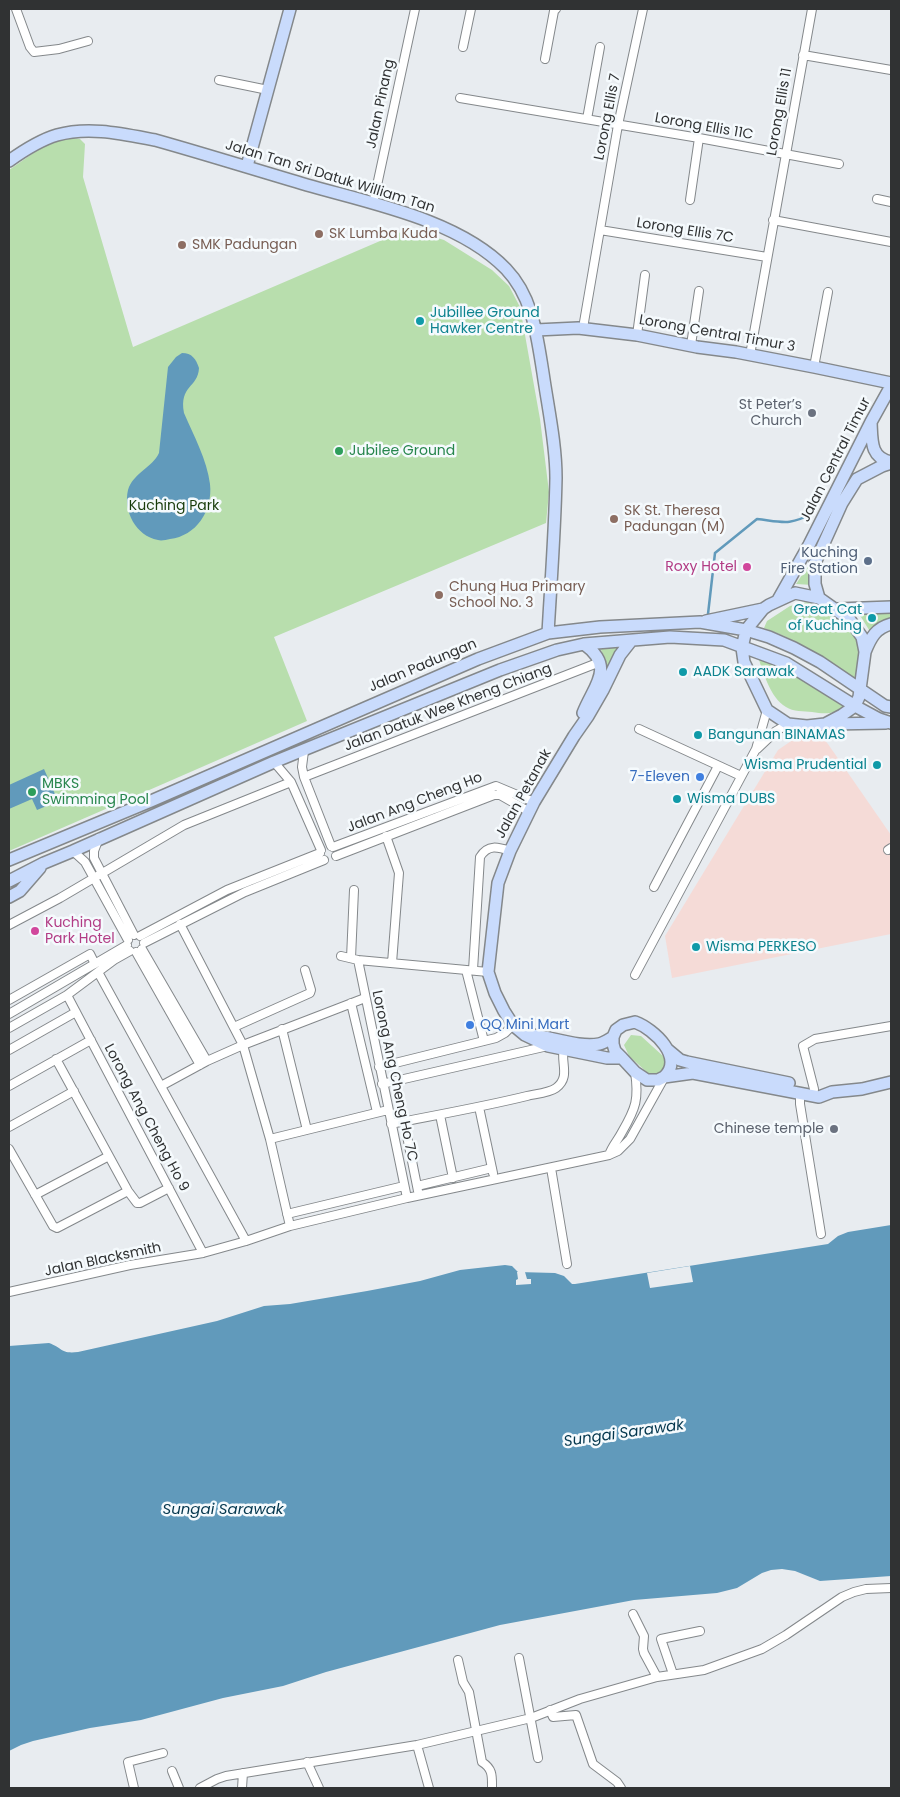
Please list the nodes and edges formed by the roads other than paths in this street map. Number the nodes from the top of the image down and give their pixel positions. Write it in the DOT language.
graph roads {
  1 [pos="16,9"];
  2 [pos="290,9"];
  3 [pos="415,9"];
  4 [pos="471,9"];
  5 [pos="556,9"];
  6 [pos="643,9"];
  7 [pos="812,9"];
  8 [pos="88,41"];
  9 [pos="463,47"];
  10 [pos="600,48"];
  11 [pos="803,55"];
  12 [pos="545,59"];
  13 [pos="891,70"];
  14 [pos="219,80"];
  15 [pos="268,90"];
  16 [pos="460,98"];
  17 [pos="587,119"];
  18 [pos="618,125"];
  19 [pos="700,138"];
  20 [pos="785,155"];
  21 [pos="9,161"];
  22 [pos="839,164"];
  23 [pos="246,166"];
  24 [pos="690,200"];
  25 [pos="877,200"];
  26 [pos="891,202"];
  27 [pos="373,204"];
  28 [pos="773,220"];
  29 [pos="600,230"];
  30 [pos="891,242"];
  31 [pos="766,257"];
  32 [pos="645,275"];
  33 [pos="699,291"];
  34 [pos="828,292"];
  35 [pos="583,328"];
  36 [pos="536,330"];
  37 [pos="637,335"];
  38 [pos="691,346"];
  39 [pos="750,355"];
  40 [pos="814,367"];
  41 [pos="891,384"];
  42 [pos="871,422"];
  43 [pos="891,463"];
  44 [pos="820,598"];
  45 [pos="778,600"];
  46 [pos="891,607"];
  47 [pos="762,609"];
  48 [pos="837,609"];
  49 [pos="700,622"];
  50 [pos="891,624"];
  51 [pos="746,630"];
  52 [pos="548,633"];
  53 [pos="631,641"];
  54 [pos="584,644"];
  55 [pos="742,648"];
  56 [pos="865,652"];
  57 [pos="600,662"];
  58 [pos="860,689"];
  59 [pos="855,706"];
  60 [pos="891,707"];
  61 [pos="767,710"];
  62 [pos="891,723"];
  63 [pos="788,724"];
  64 [pos="825,724"];
  65 [pos="639,729"];
  66 [pos="574,736"];
  67 [pos="756,749"];
  68 [pos="304,751"];
  69 [pos="274,762"];
  70 [pos="718,766"];
  71 [pos="741,776"];
  72 [pos="304,777"];
  73 [pos="291,782"];
  74 [pos="531,806"];
  75 [pos="386,836"];
  76 [pos="99,838"];
  77 [pos="332,846"];
  78 [pos="74,851"];
  79 [pos="320,851"];
  80 [pos="510,851"];
  81 [pos="336,856"];
  82 [pos="9,860"];
  83 [pos="324,860"];
  84 [pos="44,863"];
  85 [pos="101,872"];
  86 [pos="93,877"];
  87 [pos="9,881"];
  88 [pos="654,888"];
  89 [pos="354,890"];
  90 [pos="9,897"];
  91 [pos="180,924"];
  92 [pos="9,925"];
  93 [pos="135,944"];
  94 [pos="341,956"];
  95 [pos="354,959"];
  96 [pos="392,963"];
  97 [pos="97,968"];
  98 [pos="305,970"];
  99 [pos="470,970"];
  100 [pos="488,972"];
  101 [pos="635,975"];
  102 [pos="67,995"];
  103 [pos="365,998"];
  104 [pos="9,1000"];
  105 [pos="350,1003"];
  106 [pos="76,1012"];
  107 [pos="9,1014"];
  108 [pos="513,1025"];
  109 [pos="891,1026"];
  110 [pos="234,1027"];
  111 [pos="9,1028"];
  112 [pos="282,1029"];
  113 [pos="526,1035"];
  114 [pos="613,1037"];
  115 [pos="91,1040"];
  116 [pos="484,1041"];
  117 [pos="243,1045"];
  118 [pos="548,1046"];
  119 [pos="564,1049"];
  120 [pos="9,1050"];
  121 [pos="668,1050"];
  122 [pos="622,1058"];
  123 [pos="56,1060"];
  124 [pos="204,1063"];
  125 [pos="379,1067"];
  126 [pos="635,1072"];
  127 [pos="664,1077"];
  128 [pos="891,1082"];
  129 [pos="382,1084"];
  130 [pos="9,1086"];
  131 [pos="161,1086"];
  132 [pos="814,1089"];
  133 [pos="74,1091"];
  134 [pos="832,1092"];
  135 [pos="800,1093"];
  136 [pos="479,1107"];
  137 [pos="388,1110"];
  138 [pos="377,1112"];
  139 [pos="440,1115"];
  140 [pos="404,1121"];
  141 [pos="391,1124"];
  142 [pos="9,1127"];
  143 [pos="307,1130"];
  144 [pos="270,1139"];
  145 [pos="9,1149"];
  146 [pos="609,1155"];
  147 [pos="109,1156"];
  148 [pos="492,1168"];
  149 [pos="551,1168"];
  150 [pos="453,1178"];
  151 [pos="494,1180"];
  152 [pos="404,1186"];
  153 [pos="417,1186"];
  154 [pos="169,1188"];
  155 [pos="128,1191"];
  156 [pos="35,1195"];
  157 [pos="419,1195"];
  158 [pos="407,1198"];
  159 [pos="287,1214"];
  160 [pos="290,1226"];
  161 [pos="820,1234"];
  162 [pos="246,1241"];
  163 [pos="203,1253"];
  164 [pos="567,1264"];
  165 [pos="9,1292"];
  166 [pos="891,1588"];
  167 [pos="633,1614"];
  168 [pos="700,1631"];
  169 [pos="520,1658"];
  170 [pos="458,1660"];
  171 [pos="673,1674"];
  172 [pos="657,1677"];
  173 [pos="550,1710"];
  174 [pos="531,1718"];
  175 [pos="477,1731"];
  176 [pos="418,1745"];
  177 [pos="163,1753"];
  178 [pos="538,1758"];
  179 [pos="307,1762"];
  180 [pos="172,1771"];
  181 [pos="242,1774"];
  182 [pos="134,1788"];
  183 [pos="179,1788"];
  184 [pos="200,1788"];
  185 [pos="242,1788"];
  186 [pos="319,1788"];
  187 [pos="429,1788"];
  188 [pos="492,1788"];
  189 [pos="621,1788"];
  1 -- 8 [label="street"];
  2 -- 15 [label="main road"];
  3 -- 27 [label="street, Jalan Pinang"];
  4 -- 9 [label="street"];
  5 -- 12 [label="street"];
  6 -- 18 [label="street, Lorong Ellis 7"];
  7 -- 11 [label="street, Lorong Ellis 11"];
  10 -- 17 [label="street"];
  11 -- 13 [label="street"];
  11 -- 20 [label="street, Lorong Ellis 11"];
  14 -- 15 [label="street"];
  15 -- 23 [label="main road"];
  16 -- 17 [label="street, Lorong Ellis 11C"];
  17 -- 18 [label="street, Lorong Ellis 11C"];
  18 -- 19 [label="street, Lorong Ellis 11C"];
  18 -- 29 [label="street, Lorong Ellis 7"];
  19 -- 20 [label="street, Lorong Ellis 11C"];
  19 -- 24 [label="street"];
  20 -- 22 [label="street, Lorong Ellis 11C"];
  20 -- 28 [label="street, Lorong Ellis 11"];
  21 -- 23 [label="main road, Jalan Tan Sri Datuk William Tan"];
  23 -- 27 [label="main road, Jalan Tan Sri Datuk William Tan"];
  25 -- 26 [label="street"];
  27 -- 36 [label="main road, Jalan Tan Sri Datuk William Tan"];
  28 -- 30 [label="street"];
  28 -- 31 [label="street, Lorong Ellis 11"];
  29 -- 31 [label="street, Lorong Ellis 7C"];
  29 -- 35 [label="street, Lorong Ellis 7"];
  31 -- 39 [label="street, Lorong Ellis 11"];
  32 -- 37 [label="street"];
  33 -- 38 [label="street"];
  34 -- 40 [label="street"];
  35 -- 36 [label="main road, Lorong Central Timur 3"];
  35 -- 37 [label="main road, Lorong Central Timur 3"];
  36 -- 52 [label="main road, Jalan Tan Sri Datuk William Tan"];
  37 -- 38 [label="main road, Lorong Central Timur 3"];
  38 -- 39 [label="main road, Lorong Central Timur 3"];
  39 -- 40 [label="main road, Lorong Central Timur 3"];
  40 -- 41 [label="main road, Lorong Central Timur 3"];
  41 -- 42 [label="main road, Jalan Central Timur"];
  42 -- 43 [label="main road"];
  42 -- 45 [label="main road, Jalan Central Timur"];
  43 -- 44 [label="main road, Jalan Central Timur"];
  44 -- 45 [label="main road"];
  44 -- 48 [label="main road"];
  45 -- 47 [label="main road"];
  46 -- 48 [label="main road"];
  47 -- 49 [label="main road"];
  47 -- 51 [label="main road"];
  48 -- 56 [label="main road"];
  49 -- 51 [label="main road, Jalan Padungan"];
  49 -- 52 [label="main road, Jalan Padungan"];
  50 -- 56 [label="main road"];
  51 -- 55 [label="main road"];
  51 -- 58 [label="main road, Jalan Padungan"];
  52 -- 82 [label="main road, Jalan Padungan"];
  53 -- 54 [label="main road"];
  53 -- 55 [label="main road"];
  53 -- 66 [label="main road, Jalan Petanak"];
  54 -- 57 [label="main road"];
  54 -- 68 [label="main road"];
  55 -- 59 [label="main road"];
  55 -- 61 [label="main road"];
  56 -- 58 [label="main road"];
  57 -- 66 [label="main road, Jalan Petanak"];
  57 -- 72 [label="street, Jalan Datuk Wee Kheng Chiang"];
  58 -- 59 [label="main road"];
  58 -- 60 [label="main road, Jalan Padungan"];
  59 -- 62 [label="main road"];
  59 -- 64 [label="main road"];
  61 -- 63 [label="main road"];
  61 -- 67 [label="street"];
  62 -- 64 [label="main road"];
  63 -- 64 [label="main road"];
  63 -- 67 [label="street"];
  65 -- 70 [label="street"];
  66 -- 74 [label="main road, Jalan Petanak"];
  67 -- 71 [label="street"];
  68 -- 69 [label="main road"];
  68 -- 72 [label="street"];
  69 -- 73 [label="street"];
  69 -- 76 [label="main road"];
  70 -- 71 [label="street"];
  70 -- 88 [label="street"];
  71 -- 101 [label="street"];
  72 -- 77 [label="street"];
  73 -- 79 [label="street"];
  73 -- 85 [label="street"];
  74 -- 75 [label="street, Jalan Ang Cheng Ho"];
  74 -- 77 [label="street, Jalan Ang Cheng Ho"];
  74 -- 80 [label="main road, Jalan Petanak"];
  75 -- 81 [label="street, Jalan Ang Cheng Ho"];
  75 -- 96 [label="street"];
  76 -- 78 [label="main road"];
  76 -- 85 [label="street"];
  77 -- 79 [label="street"];
  77 -- 81 [label="street"];
  78 -- 84 [label="main road"];
  78 -- 86 [label="street"];
  79 -- 83 [label="street"];
  79 -- 93 [label="street"];
  80 -- 99 [label="street"];
  80 -- 100 [label="main road, Jalan Petanak"];
  81 -- 83 [label="street"];
  83 -- 91 [label="street"];
  84 -- 87 [label="main road"];
  84 -- 90 [label="main road"];
  85 -- 86 [label="street"];
  85 -- 93 [label="street"];
  86 -- 92 [label="street"];
  86 -- 93 [label="street"];
  89 -- 95 [label="street, Lorong Ang Cheng Ho 7C"];
  91 -- 93 [label="street"];
  91 -- 110 [label="street"];
  93 -- 97 [label="street"];
  93 -- 124 [label="street"];
  94 -- 95 [label="street"];
  95 -- 96 [label="street"];
  95 -- 103 [label="street, Lorong Ang Cheng Ho 7C"];
  96 -- 99 [label="street"];
  97 -- 102 [label="street"];
  97 -- 104 [label="street"];
  97 -- 107 [label="street"];
  97 -- 131 [label="street"];
  98 -- 110 [label="street"];
  99 -- 100 [label="street"];
  99 -- 116 [label="street"];
  100 -- 108 [label="main road, Jalan Petanak"];
  102 -- 106 [label="street, Lorong Ang Cheng Ho 9"];
  102 -- 111 [label="street"];
  103 -- 105 [label="street"];
  103 -- 125 [label="street, Lorong Ang Cheng Ho 7C"];
  105 -- 112 [label="street"];
  105 -- 138 [label="street"];
  106 -- 115 [label="street, Lorong Ang Cheng Ho 9"];
  106 -- 120 [label="street"];
  108 -- 113 [label="main road, Jalan Petanak"];
  108 -- 116 [label="street"];
  109 -- 132 [label="street"];
  110 -- 117 [label="street"];
  112 -- 117 [label="street"];
  112 -- 143 [label="street"];
  113 -- 114 [label="main road"];
  113 -- 118 [label="main road, Jalan Petanak"];
  114 -- 121 [label="main road"];
  114 -- 122 [label="main road"];
  115 -- 123 [label="street"];
  115 -- 154 [label="street, Lorong Ang Cheng Ho 9"];
  116 -- 125 [label="street"];
  117 -- 124 [label="street"];
  117 -- 144 [label="street"];
  118 -- 119 [label="main road, Jalan Petanak"];
  118 -- 129 [label="street"];
  119 -- 122 [label="main road, Jalan Petanak"];
  119 -- 136 [label="street"];
  121 -- 127 [label="main road"];
  121 -- 132 [label="main road"];
  122 -- 126 [label="main road"];
  123 -- 130 [label="street"];
  123 -- 133 [label="street"];
  124 -- 131 [label="street"];
  125 -- 129 [label="street, Lorong Ang Cheng Ho 7C"];
  126 -- 127 [label="main road"];
  126 -- 146 [label="street"];
  127 -- 135 [label="main road"];
  127 -- 146 [label="street"];
  128 -- 134 [label="main road"];
  129 -- 137 [label="street, Lorong Ang Cheng Ho 7C"];
  131 -- 162 [label="street"];
  132 -- 134 [label="main road"];
  133 -- 142 [label="street"];
  133 -- 147 [label="street"];
  134 -- 135 [label="main road"];
  135 -- 161 [label="street"];
  136 -- 139 [label="street"];
  136 -- 148 [label="street"];
  137 -- 138 [label="street"];
  137 -- 141 [label="street, Lorong Ang Cheng Ho 7C"];
  138 -- 143 [label="street"];
  139 -- 140 [label="street"];
  139 -- 150 [label="street"];
  140 -- 141 [label="street"];
  140 -- 153 [label="street"];
  141 -- 152 [label="street, Lorong Ang Cheng Ho 7C"];
  143 -- 144 [label="street"];
  144 -- 159 [label="street"];
  145 -- 156 [label="street"];
  146 -- 149 [label="street, Jalan Blacksmith"];
  147 -- 155 [label="street"];
  147 -- 156 [label="street"];
  148 -- 150 [label="street"];
  148 -- 151 [label="street"];
  149 -- 151 [label="street, Jalan Blacksmith"];
  149 -- 164 [label="street"];
  150 -- 153 [label="street"];
  151 -- 157 [label="street, Jalan Blacksmith"];
  152 -- 158 [label="street, Lorong Ang Cheng Ho 7C"];
  152 -- 159 [label="street"];
  153 -- 157 [label="street"];
  154 -- 155 [label="street"];
  154 -- 163 [label="street, Lorong Ang Cheng Ho 9"];
  155 -- 156 [label="street"];
  157 -- 158 [label="street, Jalan Blacksmith"];
  158 -- 160 [label="street, Jalan Blacksmith"];
  159 -- 160 [label="street"];
  160 -- 162 [label="street, Jalan Blacksmith"];
  162 -- 163 [label="street, Jalan Blacksmith"];
  163 -- 165 [label="street, Jalan Blacksmith"];
  166 -- 171 [label="street"];
  167 -- 172 [label="street"];
  168 -- 171 [label="street"];
  169 -- 174 [label="street"];
  170 -- 175 [label="street"];
  171 -- 172 [label="street"];
  172 -- 173 [label="street"];
  173 -- 174 [label="street"];
  173 -- 189 [label="street"];
  174 -- 175 [label="street"];
  174 -- 178 [label="street"];
  175 -- 176 [label="street"];
  175 -- 188 [label="street"];
  176 -- 179 [label="street"];
  176 -- 187 [label="street"];
  177 -- 182 [label="street"];
  179 -- 181 [label="street"];
  179 -- 186 [label="street"];
  180 -- 183 [label="street"];
  181 -- 184 [label="street"];
  181 -- 185 [label="street"];
}
